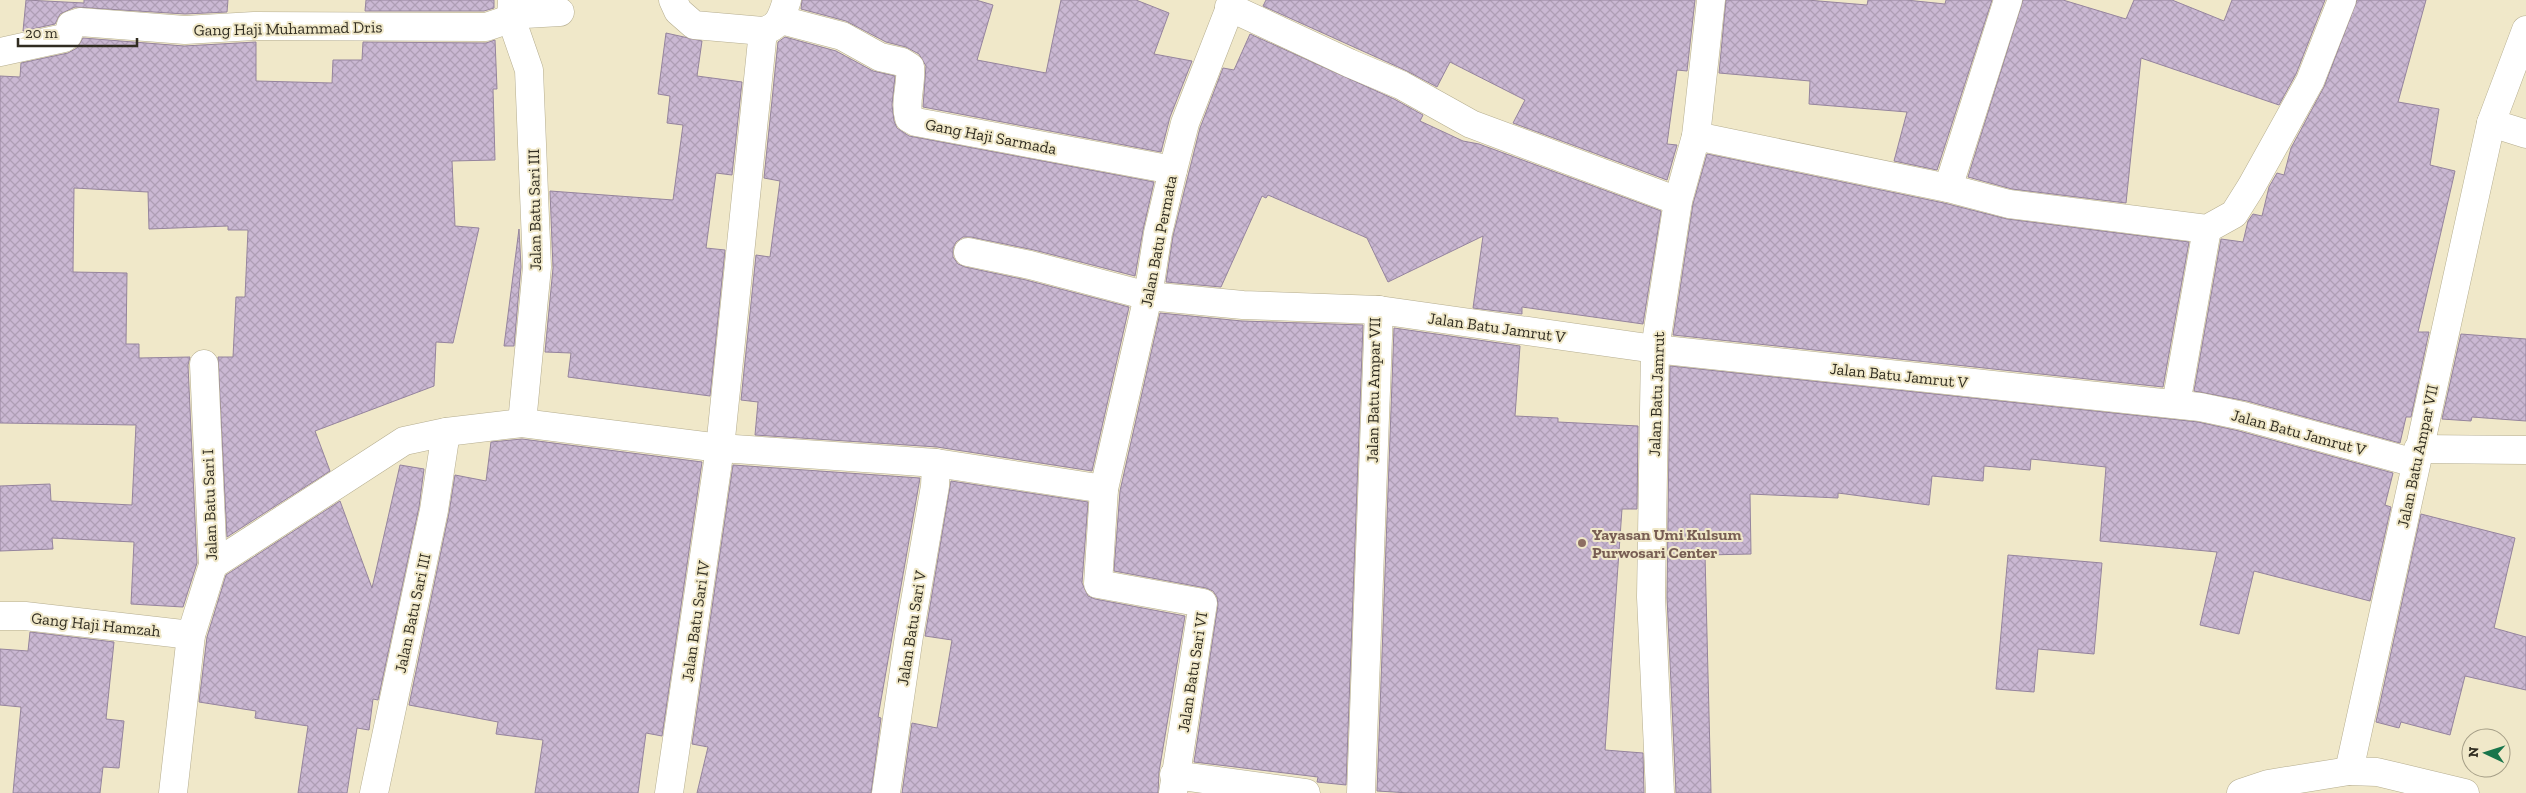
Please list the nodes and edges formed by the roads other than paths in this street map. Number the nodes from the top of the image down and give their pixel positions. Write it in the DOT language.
graph roads {
  1 [pos="672,0"];
  2 [pos="1711,0"];
  3 [pos="2008,0"];
  4 [pos="2342,0"];
  5 [pos="1231,4"];
  6 [pos="516,11"];
  7 [pos="560,12"];
  8 [pos="777,17"];
  9 [pos="2526,30"];
  10 [pos="0,52"];
  11 [pos="2491,123"];
  12 [pos="2526,134"];
  13 [pos="1696,136"];
  14 [pos="1173,170"];
  15 [pos="1948,188"];
  16 [pos="1678,201"];
  17 [pos="2207,230"];
  18 [pos="968,252"];
  19 [pos="1148,296"];
  20 [pos="1378,310"];
  21 [pos="1655,349"];
  22 [pos="204,364"];
  23 [pos="2176,404"];
  24 [pos="522,423"];
  25 [pos="446,432"];
  26 [pos="720,448"];
  27 [pos="2526,450"];
  28 [pos="2416,456"];
  29 [pos="936,463"];
  30 [pos="1104,489"];
  31 [pos="213,565"];
  32 [pos="0,616"];
  33 [pos="191,635"];
  34 [pos="2349,771"];
  35 [pos="2377,782"];
  36 [pos="1174,784"];
  37 [pos="173,793"];
  38 [pos="374,793"];
  39 [pos="669,793"];
  40 [pos="886,793"];
  41 [pos="1306,793"];
  42 [pos="1361,793"];
  43 [pos="1660,793"];
  44 [pos="2241,793"];
  45 [pos="2465,793"];
  1 -- 8 [label="street"];
  2 -- 13 [label="street, Jalan Batu Jamrut"];
  3 -- 15 [label="street"];
  4 -- 17 [label="street"];
  5 -- 14 [label="street, Jalan Batu Permata"];
  5 -- 16 [label="street"];
  6 -- 7 [label="street"];
  6 -- 10 [label="street, Gang Haji Muhammad Dris"];
  6 -- 24 [label="street, Jalan Batu Sari III"];
  8 -- 14 [label="street, Gang Haji Sarmada"];
  8 -- 26 [label="street, Jalan Batu Sari IV"];
  9 -- 11 [label="street, Jalan Batu Ampar VII"];
  11 -- 12 [label="street"];
  11 -- 28 [label="street, Jalan Batu Ampar VII"];
  13 -- 15 [label="street"];
  13 -- 16 [label="street, Jalan Batu Jamrut"];
  14 -- 19 [label="street, Jalan Batu Permata"];
  15 -- 17 [label="street"];
  16 -- 21 [label="street, Jalan Batu Jamrut"];
  17 -- 23 [label="street"];
  18 -- 19 [label="street, Jalan Batu Ampar VII"];
  19 -- 20 [label="street, Jalan Batu Ampar VII"];
  19 -- 30 [label="street, Jalan Batu Permata"];
  20 -- 21 [label="street, Jalan Batu Jamrut V"];
  20 -- 42 [label="street, Jalan Batu Ampar VII"];
  21 -- 23 [label="street, Jalan Batu Jamrut V"];
  21 -- 43 [label="street, Jalan Batu Jamrut"];
  22 -- 31 [label="street, Jalan Batu Sari I"];
  23 -- 28 [label="street, Jalan Batu Jamrut V"];
  24 -- 25 [label="street"];
  24 -- 26 [label="street"];
  25 -- 31 [label="street"];
  25 -- 38 [label="street, Jalan Batu Sari III"];
  26 -- 29 [label="street"];
  26 -- 39 [label="street, Jalan Batu Sari IV"];
  27 -- 28 [label="street, Jalan Batu Jamrut V"];
  28 -- 34 [label="street, Jalan Batu Ampar VII"];
  29 -- 30 [label="street"];
  29 -- 40 [label="street, Jalan Batu Sari V"];
  30 -- 36 [label="street, Jalan Batu Sari VI"];
  31 -- 33 [label="street, Jalan Batu Sari I"];
  32 -- 33 [label="street, Gang Haji Hamzah"];
  33 -- 37 [label="street, Jalan Batu Sari I"];
  34 -- 35 [label="street"];
  34 -- 44 [label="street"];
  35 -- 45 [label="street"];
  36 -- 41 [label="street"];
}
